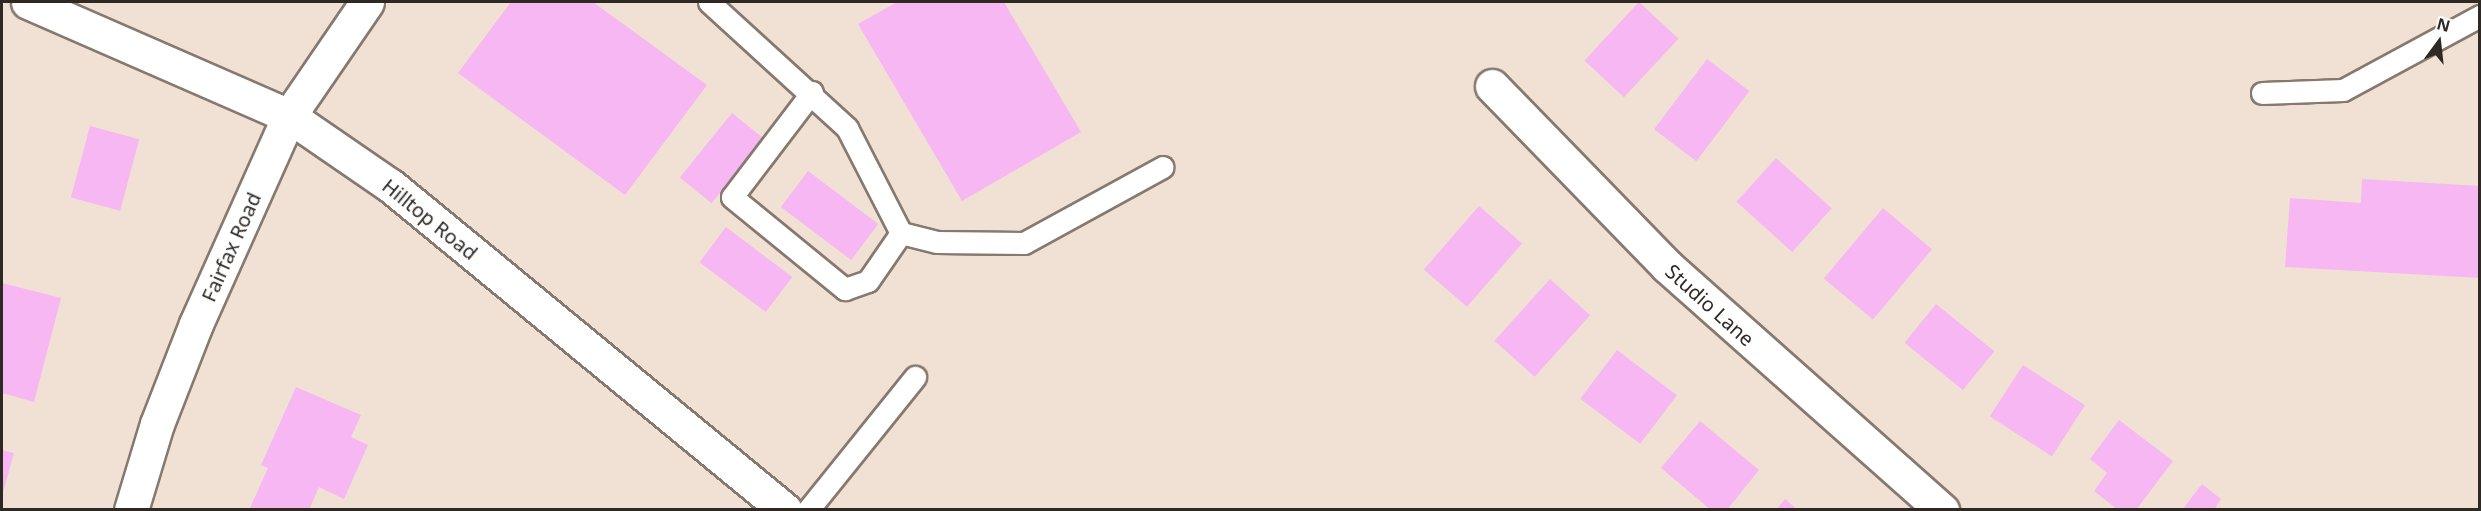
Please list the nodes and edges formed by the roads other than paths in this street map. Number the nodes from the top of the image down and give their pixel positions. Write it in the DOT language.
graph roads {
  1 [pos="28,2"];
  2 [pos="367,2"];
  3 [pos="709,2"];
  4 [pos="2480,16"];
  5 [pos="1492,86"];
  6 [pos="812,92"];
  7 [pos="2262,93"];
  8 [pos="289,116"];
  9 [pos="1163,167"];
  10 [pos="901,233"];
  11 [pos="915,376"];
  12 [pos="131,510"];
  13 [pos="785,510"];
  14 [pos="808,510"];
  15 [pos="1942,510"];
  1 -- 8 [label="street, Hilltop Road"];
  2 -- 8 [label="street, Fairfax Road"];
  3 -- 6 [label="lane"];
  4 -- 7 [label="lane"];
  5 -- 15 [label="street, Studio Lane"];
  6 -- 10 [label="lane"];
  6 -- 10 [label="lane"];
  8 -- 12 [label="street, Fairfax Road"];
  8 -- 13 [label="street, Hilltop Road"];
  9 -- 10 [label="lane"];
  11 -- 14 [label="lane"];
}
